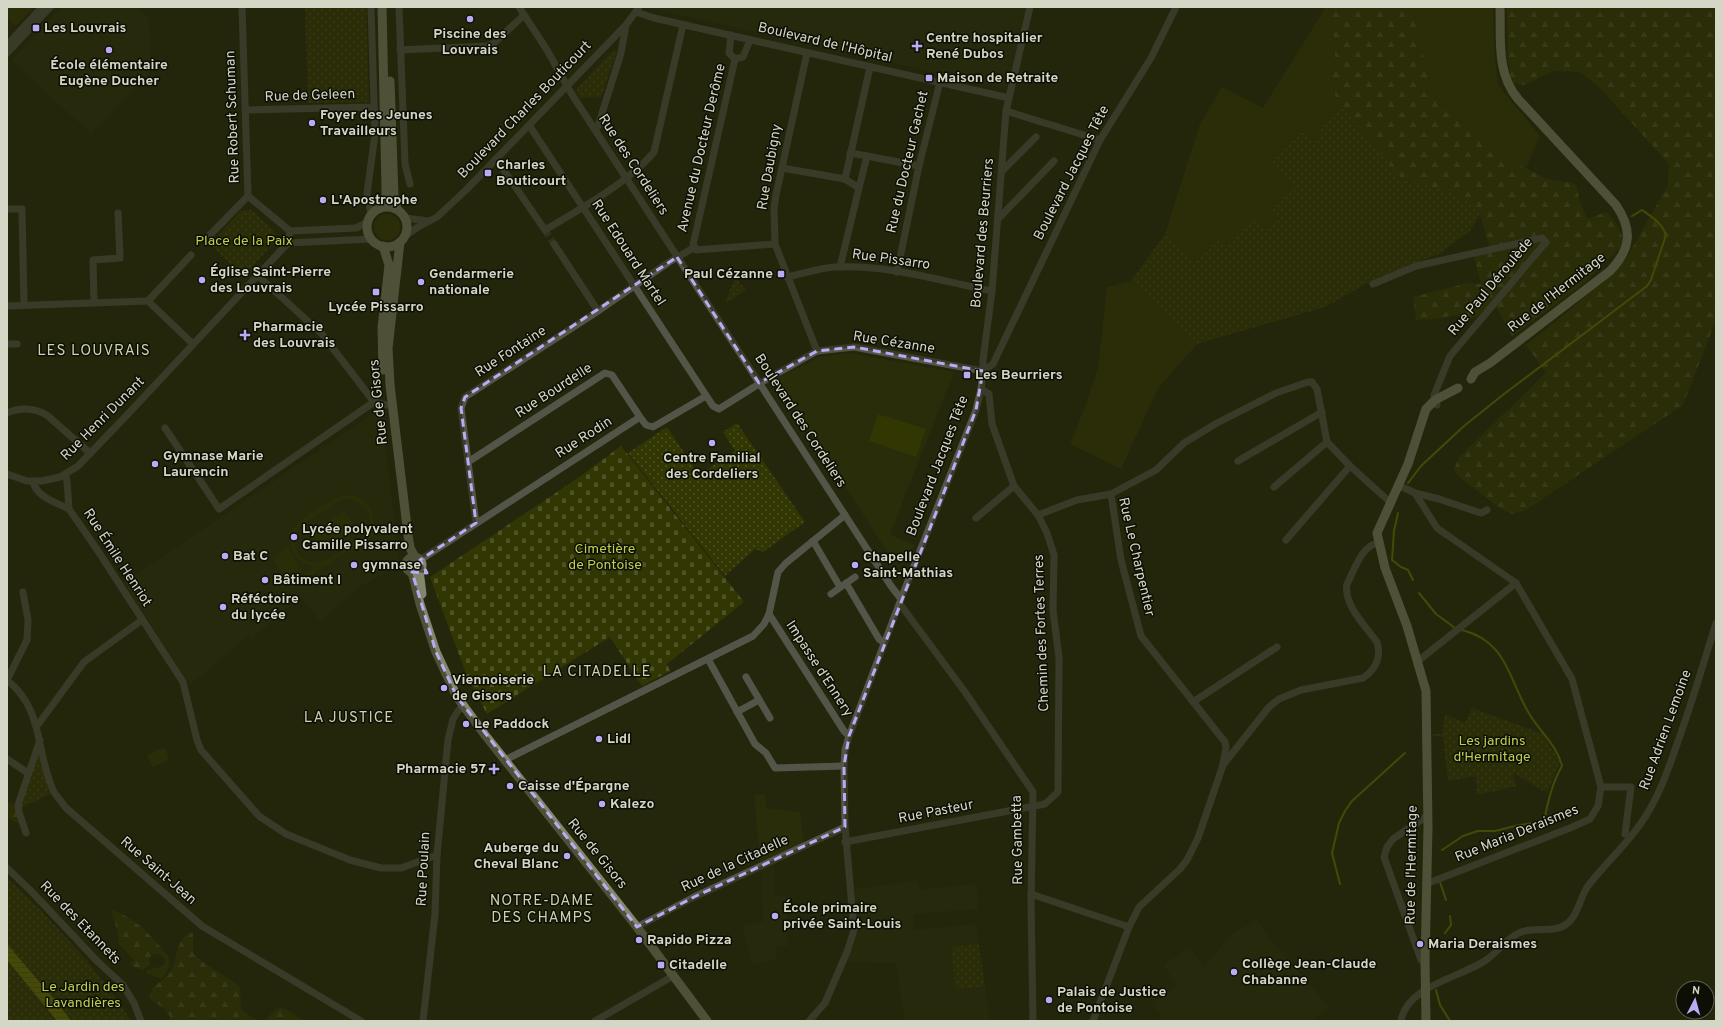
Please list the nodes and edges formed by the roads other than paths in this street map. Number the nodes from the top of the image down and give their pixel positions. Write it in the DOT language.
graph roads {
  1 [pos="42,7"];
  2 [pos="50,7"];
  3 [pos="242,7"];
  4 [pos="371,7"];
  5 [pos="382,7"];
  6 [pos="388,7"];
  7 [pos="399,7"];
  8 [pos="518,7"];
  9 [pos="1030,7"];
  10 [pos="1176,7"];
  11 [pos="1500,7"];
  12 [pos="637,9"];
  13 [pos="524,15"];
  14 [pos="626,25"];
  15 [pos="683,25"];
  16 [pos="731,35"];
  17 [pos="750,40"];
  18 [pos="7,45"];
  19 [pos="400,50"];
  20 [pos="7,53"];
  21 [pos="807,53"];
  22 [pos="735,59"];
  23 [pos="870,67"];
  24 [pos="940,82"];
  25 [pos="567,86"];
  26 [pos="1009,98"];
  27 [pos="374,107"];
  28 [pos="246,110"];
  29 [pos="1006,111"];
  30 [pos="529,125"];
  31 [pos="595,129"];
  32 [pos="1036,137"];
  33 [pos="1100,140"];
  34 [pos="850,153"];
  35 [pos="867,156"];
  36 [pos="496,159"];
  37 [pos="1054,161"];
  38 [pos="404,164"];
  39 [pos="919,166"];
  40 [pos="782,168"];
  41 [pos="393,169"];
  42 [pos="1002,171"];
  43 [pos="625,178"];
  44 [pos="845,179"];
  45 [pos="410,184"];
  46 [pos="859,188"];
  47 [pos="248,196"];
  48 [pos="583,207"];
  49 [pos="380,208"];
  50 [pos="7,209"];
  51 [pos="397,209"];
  52 [pos="118,212"];
  53 [pos="370,218"];
  54 [pos="405,218"];
  55 [pos="998,219"];
  56 [pos="428,221"];
  57 [pos="290,231"];
  58 [pos="208,237"];
  59 [pos="371,239"];
  60 [pos="402,239"];
  61 [pos="288,243"];
  62 [pos="554,244"];
  63 [pos="775,244"];
  64 [pos="383,246"];
  65 [pos="694,247"];
  66 [pos="191,254"];
  67 [pos="678,257"];
  68 [pos="840,267"];
  69 [pos="897,272"];
  70 [pos="257,275"];
  71 [pos="787,277"];
  72 [pos="1373,284"];
  73 [pos="634,285"];
  74 [pos="992,291"];
  75 [pos="148,301"];
  76 [pos="94,303"];
  77 [pos="24,305"];
  78 [pos="7,306"];
  79 [pos="598,311"];
  80 [pos="7,344"];
  81 [pos="17,344"];
  82 [pos="193,344"];
  83 [pos="817,351"];
  84 [pos="983,371"];
  85 [pos="760,383"];
  86 [pos="981,389"];
  87 [pos="706,396"];
  88 [pos="374,402"];
  89 [pos="1436,403"];
  90 [pos="387,405"];
  91 [pos="1322,412"];
  92 [pos="7,413"];
  93 [pos="640,417"];
  94 [pos="165,428"];
  95 [pos="1327,442"];
  96 [pos="90,453"];
  97 [pos="1238,461"];
  98 [pos="468,462"];
  99 [pos="1350,466"];
  100 [pos="7,474"];
  101 [pos="65,474"];
  102 [pos="33,481"];
  103 [pos="1400,481"];
  104 [pos="1014,486"];
  105 [pos="1274,487"];
  106 [pos="1415,493"];
  107 [pos="1111,494"];
  108 [pos="1391,503"];
  109 [pos="69,509"];
  110 [pos="1486,510"];
  111 [pos="845,515"];
  112 [pos="1038,515"];
  113 [pos="976,518"];
  114 [pos="476,523"];
  115 [pos="1286,540"];
  116 [pos="813,541"];
  117 [pos="1379,543"];
  118 [pos="412,558"];
  119 [pos="415,571"];
  120 [pos="855,577"];
  121 [pos="1516,583"];
  122 [pos="843,585"];
  123 [pos="23,592"];
  124 [pos="830,594"];
  125 [pos="900,602"];
  126 [pos="769,614"];
  127 [pos="142,620"];
  128 [pos="1716,623"];
  129 [pos="884,643"];
  130 [pos="1277,647"];
  131 [pos="708,659"];
  132 [pos="1419,664"];
  133 [pos="746,677"];
  134 [pos="7,680"];
  135 [pos="759,700"];
  136 [pos="1193,702"];
  137 [pos="464,705"];
  138 [pos="738,712"];
  139 [pos="770,718"];
  140 [pos="37,726"];
  141 [pos="849,736"];
  142 [pos="40,740"];
  143 [pos="7,759"];
  144 [pos="505,760"];
  145 [pos="1223,764"];
  146 [pos="844,766"];
  147 [pos="28,773"];
  148 [pos="1601,786"];
  149 [pos="1032,807"];
  150 [pos="1427,816"];
  151 [pos="845,827"];
  152 [pos="26,834"];
  153 [pos="1625,834"];
  154 [pos="845,842"];
  155 [pos="437,855"];
  156 [pos="7,868"];
  157 [pos="1426,884"];
  158 [pos="1031,894"];
  159 [pos="637,927"];
  160 [pos="1129,927"];
  161 [pos="1425,961"];
  162 [pos="673,976"];
  163 [pos="1426,990"];
  164 [pos="141,1021"];
  165 [pos="361,1021"];
  166 [pos="423,1021"];
  167 [pos="595,1021"];
  168 [pos="707,1021"];
  169 [pos="809,1021"];
  170 [pos="1033,1021"];
  171 [pos="1093,1021"];
  172 [pos="1401,1021"];
  173 [pos="1426,1021"];
  1 -- 18 [label="street"];
  2 -- 20 [label="street"];
  3 -- 28 [label="street, Rue Robert Schuman"];
  4 -- 27 [label="street"];
  5 -- 49 [label="main road"];
  6 -- 41 [label="main road"];
  7 -- 19 [label="street"];
  8 -- 13 [label="street, Rue des Cordeliers"];
  9 -- 26 [label="street, Boulevard des Beurriers"];
  10 -- 33 [label="street, Boulevard Jacques Tête"];
  11 -- 89 [label="main road, Rue de l'Hermitage"];
  12 -- 14 [label="street, Boulevard Charles Bouticourt"];
  12 -- 15 [label="street, Boulevard de l'Hôpital"];
  13 -- 19 [label="street"];
  13 -- 25 [label="street, Rue des Cordeliers"];
  14 -- 25 [label="street, Boulevard Charles Bouticourt"];
  14 -- 31 [label="street"];
  15 -- 16 [label="street, Boulevard de l'Hôpital"];
  15 -- 43 [label="street"];
  16 -- 17 [label="street, Boulevard de l'Hôpital"];
  16 -- 22 [label="street, Avenue du Docteur Derôme"];
  17 -- 21 [label="street, Boulevard de l'Hôpital"];
  17 -- 22 [label="street, Avenue du Docteur Derôme"];
  19 -- 38 [label="street"];
  21 -- 23 [label="street, Boulevard de l'Hôpital"];
  21 -- 40 [label="street, Rue Daubigny"];
  22 -- 65 [label="street, Avenue du Docteur Derôme"];
  23 -- 24 [label="street, Boulevard de l'Hôpital"];
  23 -- 34 [label="street"];
  24 -- 26 [label="street, Boulevard de l'Hôpital"];
  24 -- 39 [label="street, Rue du Docteur Gachet"];
  25 -- 30 [label="street, Boulevard Charles Bouticourt"];
  25 -- 31 [label="street, Rue des Cordeliers"];
  26 -- 29 [label="street, Boulevard des Beurriers"];
  27 -- 28 [label="street, Rue de Geleen"];
  27 -- 53 [label="street"];
  28 -- 47 [label="street, Rue Robert Schuman"];
  29 -- 33 [label="street"];
  29 -- 42 [label="street, Boulevard des Beurriers"];
  30 -- 36 [label="street, Boulevard Charles Bouticourt"];
  30 -- 48 [label="street, Rue Edouard Martel"];
  31 -- 43 [label="street, Rue des Cordeliers"];
  32 -- 42 [label="street"];
  33 -- 84 [label="street, Boulevard Jacques Tête"];
  34 -- 35 [label="street"];
  34 -- 44 [label="street"];
  35 -- 39 [label="street"];
  35 -- 46 [label="street"];
  36 -- 48 [label="street"];
  36 -- 56 [label="street, Boulevard Charles Bouticourt"];
  37 -- 55 [label="street"];
  38 -- 41 [label="street"];
  38 -- 45 [label="street"];
  39 -- 69 [label="street, Rue du Docteur Gachet"];
  40 -- 44 [label="street"];
  40 -- 63 [label="street, Rue Daubigny"];
  41 -- 51 [label="main road"];
  42 -- 55 [label="street, Boulevard des Beurriers"];
  43 -- 48 [label="street"];
  43 -- 67 [label="street, Rue des Cordeliers"];
  44 -- 46 [label="street"];
  46 -- 68 [label="street"];
  47 -- 57 [label="street, Rue Robert Schuman"];
  47 -- 58 [label="street"];
  48 -- 73 [label="street, Rue Edouard Martel"];
  49 -- 51 [label="main road"];
  49 -- 53 [label="main road"];
  50 -- 77 [label="street"];
  51 -- 54 [label="main road"];
  52 -- 76 [label="street"];
  53 -- 57 [label="street"];
  53 -- 59 [label="main road"];
  54 -- 56 [label="street"];
  54 -- 60 [label="main road"];
  55 -- 74 [label="street, Boulevard des Beurriers"];
  56 -- 60 [label="street, Boulevard Charles Bouticourt"];
  57 -- 61 [label="street"];
  59 -- 61 [label="street"];
  59 -- 64 [label="main road"];
  60 -- 64 [label="main road"];
  60 -- 118 [label="main road, Rue de Gisors"];
  61 -- 70 [label="street, Rue Henri Dunant"];
  62 -- 79 [label="street"];
  63 -- 65 [label="street"];
  63 -- 71 [label="street, Rue Daubigny"];
  64 -- 90 [label="main road, Rue de Gisors"];
  65 -- 67 [label="street, Avenue du Docteur Derôme"];
  66 -- 75 [label="street"];
  67 -- 73 [label="street, Rue Fontaine"];
  67 -- 85 [label="street, Boulevard des Cordeliers"];
  68 -- 69 [label="street, Rue Pissarro"];
  68 -- 71 [label="street, Rue Pissarro"];
  69 -- 74 [label="street, Rue Pissarro"];
  70 -- 82 [label="street, Rue Henri Dunant"];
  70 -- 88 [label="street"];
  71 -- 83 [label="street, Rue Daubigny"];
  72 -- 89 [label="street, Rue Paul Déroulède"];
  73 -- 79 [label="street, Rue Fontaine"];
  73 -- 87 [label="street, Rue Edouard Martel"];
  74 -- 84 [label="street, Boulevard des Beurriers"];
  75 -- 76 [label="street"];
  75 -- 82 [label="street"];
  76 -- 77 [label="street"];
  77 -- 78 [label="street"];
  79 -- 98 [label="street, Rue Fontaine"];
  80 -- 81 [label="street"];
  82 -- 96 [label="street, Rue Henri Dunant"];
  83 -- 84 [label="street, Rue Cézanne"];
  83 -- 85 [label="street, Rue Cézanne"];
  84 -- 86 [label="street, Boulevard Jacques Tête"];
  85 -- 87 [label="street"];
  85 -- 111 [label="street, Boulevard des Cordeliers"];
  86 -- 104 [label="street, Chemin des Fortes Terres"];
  86 -- 125 [label="street, Boulevard Jacques Tête"];
  87 -- 93 [label="street"];
  88 -- 90 [label="street"];
  88 -- 94 [label="street"];
  89 -- 103 [label="main road, Rue de l'Hermitage"];
  90 -- 118 [label="main road, Rue de Gisors"];
  91 -- 95 [label="street"];
  91 -- 97 [label="street"];
  91 -- 107 [label="street"];
  92 -- 96 [label="street"];
  93 -- 98 [label="street, Rue Bourdelle"];
  93 -- 114 [label="street, Rue Rodin"];
  95 -- 99 [label="street"];
  95 -- 105 [label="street"];
  96 -- 101 [label="street, Rue Henri Dunant"];
  98 -- 114 [label="street, Rue Fontaine"];
  99 -- 108 [label="street"];
  99 -- 115 [label="street"];
  100 -- 102 [label="street"];
  101 -- 102 [label="street, Rue Henri Dunant"];
  101 -- 109 [label="street, Rue Émile Henriot"];
  102 -- 109 [label="street, Rue Émile Henriot"];
  103 -- 106 [label="street"];
  103 -- 108 [label="main road, Rue de l'Hermitage"];
  104 -- 112 [label="street, Chemin des Fortes Terres"];
  104 -- 113 [label="street"];
  106 -- 110 [label="street"];
  106 -- 121 [label="street, Rue Maria Deraismes"];
  107 -- 112 [label="street, Rue Le Charpentier"];
  107 -- 136 [label="street, Rue Le Charpentier"];
  108 -- 117 [label="main road, Rue de l'Hermitage"];
  109 -- 127 [label="street, Rue Émile Henriot"];
  111 -- 116 [label="street"];
  111 -- 125 [label="street, Boulevard des Cordeliers"];
  112 -- 149 [label="street, Chemin des Fortes Terres"];
  114 -- 118 [label="street, Rue Rodin"];
  116 -- 122 [label="street"];
  116 -- 126 [label="street"];
  117 -- 132 [label="main road, Rue de l'Hermitage"];
  117 -- 145 [label="street"];
  118 -- 119 [label="main road"];
  118 -- 119 [label="main road"];
  119 -- 137 [label="main road, Rue de Gisors"];
  120 -- 122 [label="street"];
  121 -- 132 [label="street"];
  121 -- 148 [label="street, Rue Maria Deraismes"];
  122 -- 124 [label="street"];
  122 -- 129 [label="street"];
  123 -- 134 [label="street"];
  125 -- 129 [label="street, Boulevard Jacques Tête"];
  125 -- 149 [label="street, Rue Gambetta"];
  126 -- 131 [label="street"];
  126 -- 141 [label="street, Impasse d'Ennery"];
  127 -- 140 [label="street"];
  127 -- 155 [label="street, Rue Émile Henriot"];
  128 -- 163 [label="street, Rue Adrien Lemoine"];
  129 -- 141 [label="street, Boulevard Jacques Tête"];
  130 -- 136 [label="street"];
  131 -- 138 [label="street"];
  131 -- 144 [label="street"];
  132 -- 150 [label="main road, Rue de l'Hermitage"];
  133 -- 135 [label="street"];
  134 -- 140 [label="street, Rue Saint-Jean"];
  135 -- 138 [label="street"];
  135 -- 139 [label="street"];
  136 -- 145 [label="street, Rue Le Charpentier"];
  137 -- 144 [label="main road, Rue de Gisors"];
  137 -- 155 [label="street, Rue Poulain"];
  138 -- 146 [label="street"];
  140 -- 142 [label="street, Rue Saint-Jean"];
  141 -- 146 [label="street, Boulevard Jacques Tête"];
  142 -- 147 [label="street"];
  142 -- 165 [label="street, Rue Saint-Jean"];
  143 -- 147 [label="street"];
  144 -- 159 [label="main road, Rue de Gisors"];
  145 -- 160 [label="street"];
  146 -- 151 [label="street, Boulevard Jacques Tête"];
  147 -- 152 [label="street"];
  148 -- 153 [label="street"];
  148 -- 157 [label="street, Rue Maria Deraismes"];
  149 -- 154 [label="street, Rue Pasteur"];
  149 -- 158 [label="street, Rue Gambetta"];
  150 -- 157 [label="main road, Rue de l'Hermitage"];
  150 -- 161 [label="street"];
  151 -- 154 [label="street, Boulevard Jacques Tête"];
  151 -- 159 [label="street, Rue de la Citadelle"];
  154 -- 169 [label="street, Boulevard Jacques Tête"];
  155 -- 166 [label="street, Rue Poulain"];
  156 -- 164 [label="street, Rue des Etannets"];
  157 -- 161 [label="main road, Rue de l'Hermitage"];
  158 -- 160 [label="street"];
  158 -- 170 [label="street, Rue Gambetta"];
  159 -- 162 [label="main road, Rue de Gisors"];
  160 -- 171 [label="street"];
  161 -- 163 [label="main road, Rue de l'Hermitage"];
  162 -- 167 [label="street"];
  162 -- 168 [label="main road, Rue de Gisors"];
  163 -- 172 [label="street, Rue Adrien Lemoine"];
  163 -- 173 [label="main road, Rue de l'Hermitage"];
}
